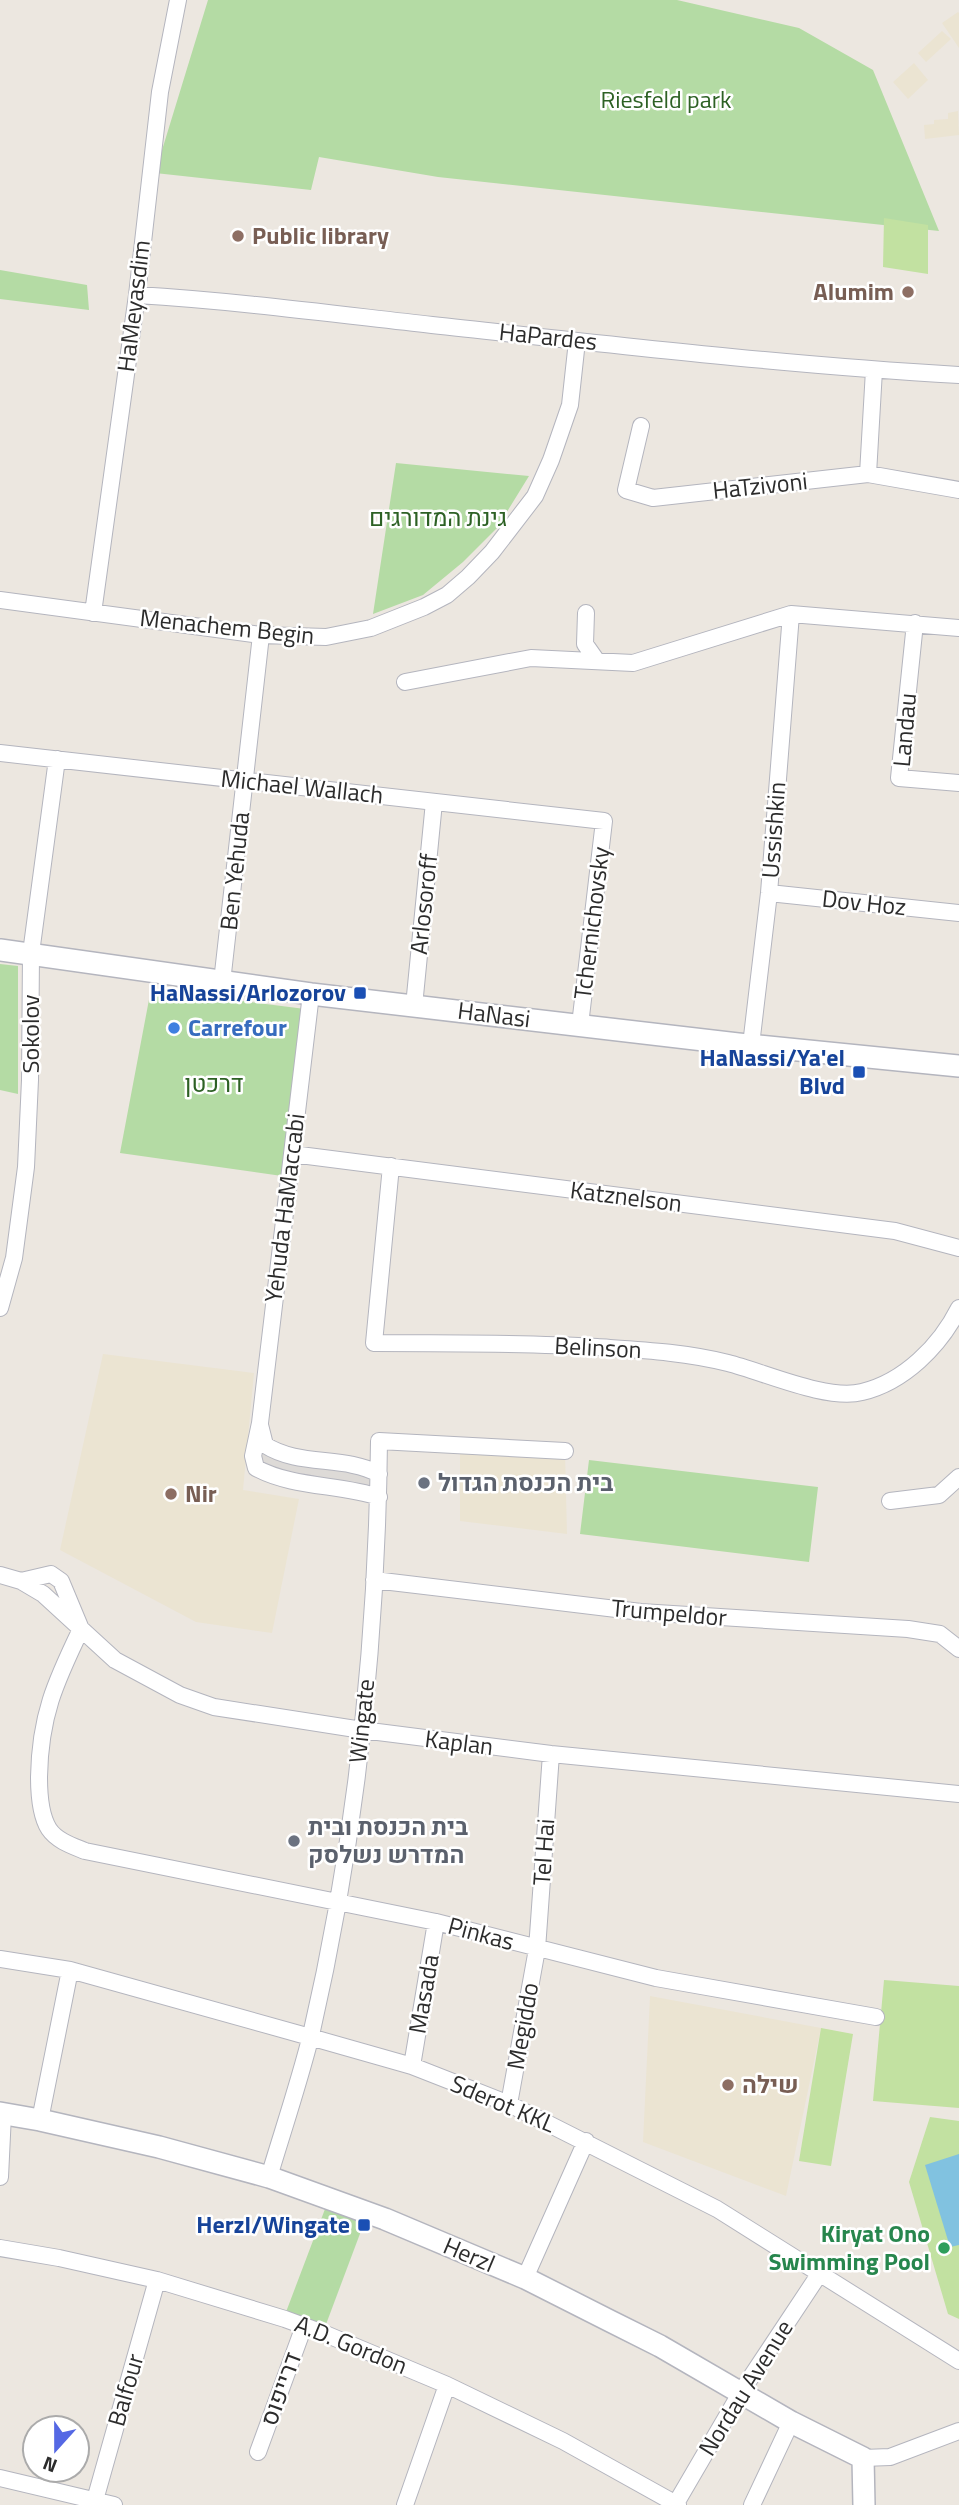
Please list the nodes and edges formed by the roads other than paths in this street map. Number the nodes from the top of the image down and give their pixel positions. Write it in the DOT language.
graph roads {
  1 [pos="178,0"];
  2 [pos="137,295"];
  3 [pos="577,341"];
  4 [pos="874,370"];
  5 [pos="959,375"];
  6 [pos="640,426"];
  7 [pos="868,474"];
  8 [pos="959,490"];
  9 [pos="0,600"];
  10 [pos="93,613"];
  11 [pos="586,613"];
  12 [pos="791,614"];
  13 [pos="915,623"];
  14 [pos="959,628"];
  15 [pos="261,635"];
  16 [pos="597,661"];
  17 [pos="405,682"];
  18 [pos="0,752"];
  19 [pos="57,759"];
  20 [pos="245,780"];
  21 [pos="959,783"];
  22 [pos="434,802"];
  23 [pos="604,821"];
  24 [pos="769,893"];
  25 [pos="959,913"];
  26 [pos="0,950"];
  27 [pos="31,953"];
  28 [pos="222,982"];
  29 [pos="311,994"];
  30 [pos="414,1006"];
  31 [pos="580,1025"];
  32 [pos="751,1045"];
  33 [pos="959,1066"];
  34 [pos="292,1154"];
  35 [pos="391,1166"];
  36 [pos="959,1248"];
  37 [pos="0,1308"];
  38 [pos="959,1308"];
  39 [pos="260,1423"];
  40 [pos="565,1451"];
  41 [pos="379,1474"];
  42 [pos="959,1477"];
  43 [pos="379,1497"];
  44 [pos="890,1501"];
  45 [pos="0,1575"];
  46 [pos="374,1580"];
  47 [pos="81,1629"];
  48 [pos="959,1650"];
  49 [pos="362,1730"];
  50 [pos="551,1754"];
  51 [pos="959,1794"];
  52 [pos="338,1901"];
  53 [pos="436,1922"];
  54 [pos="537,1949"];
  55 [pos="0,1959"];
  56 [pos="70,1970"];
  57 [pos="876,2017"];
  58 [pos="310,2036"];
  59 [pos="412,2066"];
  60 [pos="509,2104"];
  61 [pos="1,2113"];
  62 [pos="40,2120"];
  63 [pos="586,2141"];
  64 [pos="0,2177"];
  65 [pos="269,2177"];
  66 [pos="0,2248"];
  67 [pos="820,2273"];
  68 [pos="525,2278"];
  69 [pos="157,2280"];
  70 [pos="304,2326"];
  71 [pos="959,2361"];
  72 [pos="447,2385"];
  73 [pos="741,2392"];
  74 [pos="791,2422"];
  75 [pos="959,2431"];
  76 [pos="258,2452"];
  77 [pos="863,2458"];
  78 [pos="0,2478"];
  79 [pos="95,2500"];
  80 [pos="114,2505"];
  81 [pos="405,2505"];
  82 [pos="676,2505"];
  83 [pos="752,2505"];
  84 [pos="864,2505"];
  1 -- 2 [label="street, HaMeyasdim"];
  2 -- 3 [label="street, HaPardes"];
  2 -- 10 [label="street, HaMeyasdim"];
  3 -- 4 [label="street, HaPardes"];
  3 -- 15 [label="street, Menachem Begin"];
  4 -- 5 [label="street, HaPardes"];
  4 -- 7 [label="street"];
  6 -- 7 [label="street, HaTzivoni"];
  7 -- 8 [label="street, HaTzivoni"];
  9 -- 10 [label="street, Menachem Begin"];
  10 -- 15 [label="street, Menachem Begin"];
  11 -- 16 [label="street"];
  12 -- 13 [label="street"];
  12 -- 16 [label="street"];
  12 -- 24 [label="street, Ussishkin"];
  13 -- 14 [label="street"];
  13 -- 21 [label="street, Landau"];
  15 -- 20 [label="street, Ben Yehuda"];
  16 -- 17 [label="street"];
  18 -- 19 [label="street, Michael Wallach"];
  19 -- 20 [label="street, Michael Wallach"];
  19 -- 27 [label="street, Sokolov"];
  20 -- 22 [label="street, Michael Wallach"];
  20 -- 28 [label="street, Ben Yehuda"];
  22 -- 23 [label="street, Michael Wallach"];
  22 -- 30 [label="street, Arlosoroff"];
  23 -- 31 [label="street, Tchernichovsky"];
  24 -- 25 [label="street, Dov Hoz"];
  24 -- 32 [label="street, Ussishkin"];
  26 -- 27 [label="street, HaNasi"];
  27 -- 28 [label="street, HaNasi"];
  27 -- 37 [label="street, Sokolov"];
  28 -- 29 [label="street, HaNasi"];
  29 -- 30 [label="street, HaNasi"];
  29 -- 34 [label="street, Yehuda HaMaccabi"];
  30 -- 31 [label="street, HaNasi"];
  31 -- 32 [label="street, HaNasi"];
  32 -- 33 [label="street, HaNasi"];
  34 -- 35 [label="street, Katznelson"];
  34 -- 39 [label="street, Yehuda HaMaccabi"];
  35 -- 36 [label="street, Katznelson"];
  35 -- 38 [label="street, Belinson"];
  39 -- 41 [label="street"];
  39 -- 43 [label="street, Yehuda HaMaccabi"];
  40 -- 41 [label="street, Wingate"];
  41 -- 43 [label="street, Wingate"];
  42 -- 44 [label="street"];
  43 -- 46 [label="street, Wingate"];
  45 -- 47 [label="street, Kaplan"];
  46 -- 48 [label="street, Trumpeldor"];
  46 -- 49 [label="street, Wingate"];
  47 -- 49 [label="street, Kaplan"];
  47 -- 52 [label="street, Pinkas"];
  49 -- 50 [label="street, Kaplan"];
  49 -- 52 [label="street, Wingate"];
  50 -- 51 [label="street, Kaplan"];
  50 -- 54 [label="street, Tel Hai"];
  52 -- 53 [label="street, Pinkas"];
  52 -- 58 [label="street, Wingate"];
  53 -- 54 [label="street, Pinkas"];
  53 -- 59 [label="street, Masada"];
  54 -- 57 [label="street, Pinkas"];
  54 -- 60 [label="street, Megiddo"];
  55 -- 56 [label="street, Sderot KKL"];
  56 -- 58 [label="street, Sderot KKL"];
  56 -- 62 [label="street"];
  58 -- 59 [label="street, Sderot KKL"];
  58 -- 65 [label="street, Wingate"];
  59 -- 60 [label="street, Sderot KKL"];
  60 -- 63 [label="street, Sderot KKL"];
  61 -- 62 [label="street, Herzl"];
  61 -- 64 [label="street"];
  62 -- 65 [label="street, Herzl"];
  63 -- 67 [label="street, Sderot KKL"];
  63 -- 68 [label="street"];
  65 -- 68 [label="street, Herzl"];
  66 -- 69 [label="street, A.D. Gordon"];
  67 -- 71 [label="street, Sderot KKL"];
  67 -- 73 [label="street, Nordau Avenue"];
  68 -- 73 [label="street, Herzl"];
  69 -- 70 [label="street, A.D. Gordon"];
  69 -- 79 [label="street, Balfour"];
  70 -- 72 [label="street, A.D. Gordon"];
  70 -- 76 [label="street, דרייפוס"];
  72 -- 81 [label="street"];
  72 -- 82 [label="street, A.D. Gordon"];
  73 -- 74 [label="street, Herzl"];
  73 -- 82 [label="street, Nordau Avenue"];
  74 -- 77 [label="street, Herzl"];
  74 -- 83 [label="street"];
  75 -- 77 [label="street"];
  77 -- 84 [label="street"];
  78 -- 79 [label="street"];
  79 -- 80 [label="street"];
}
